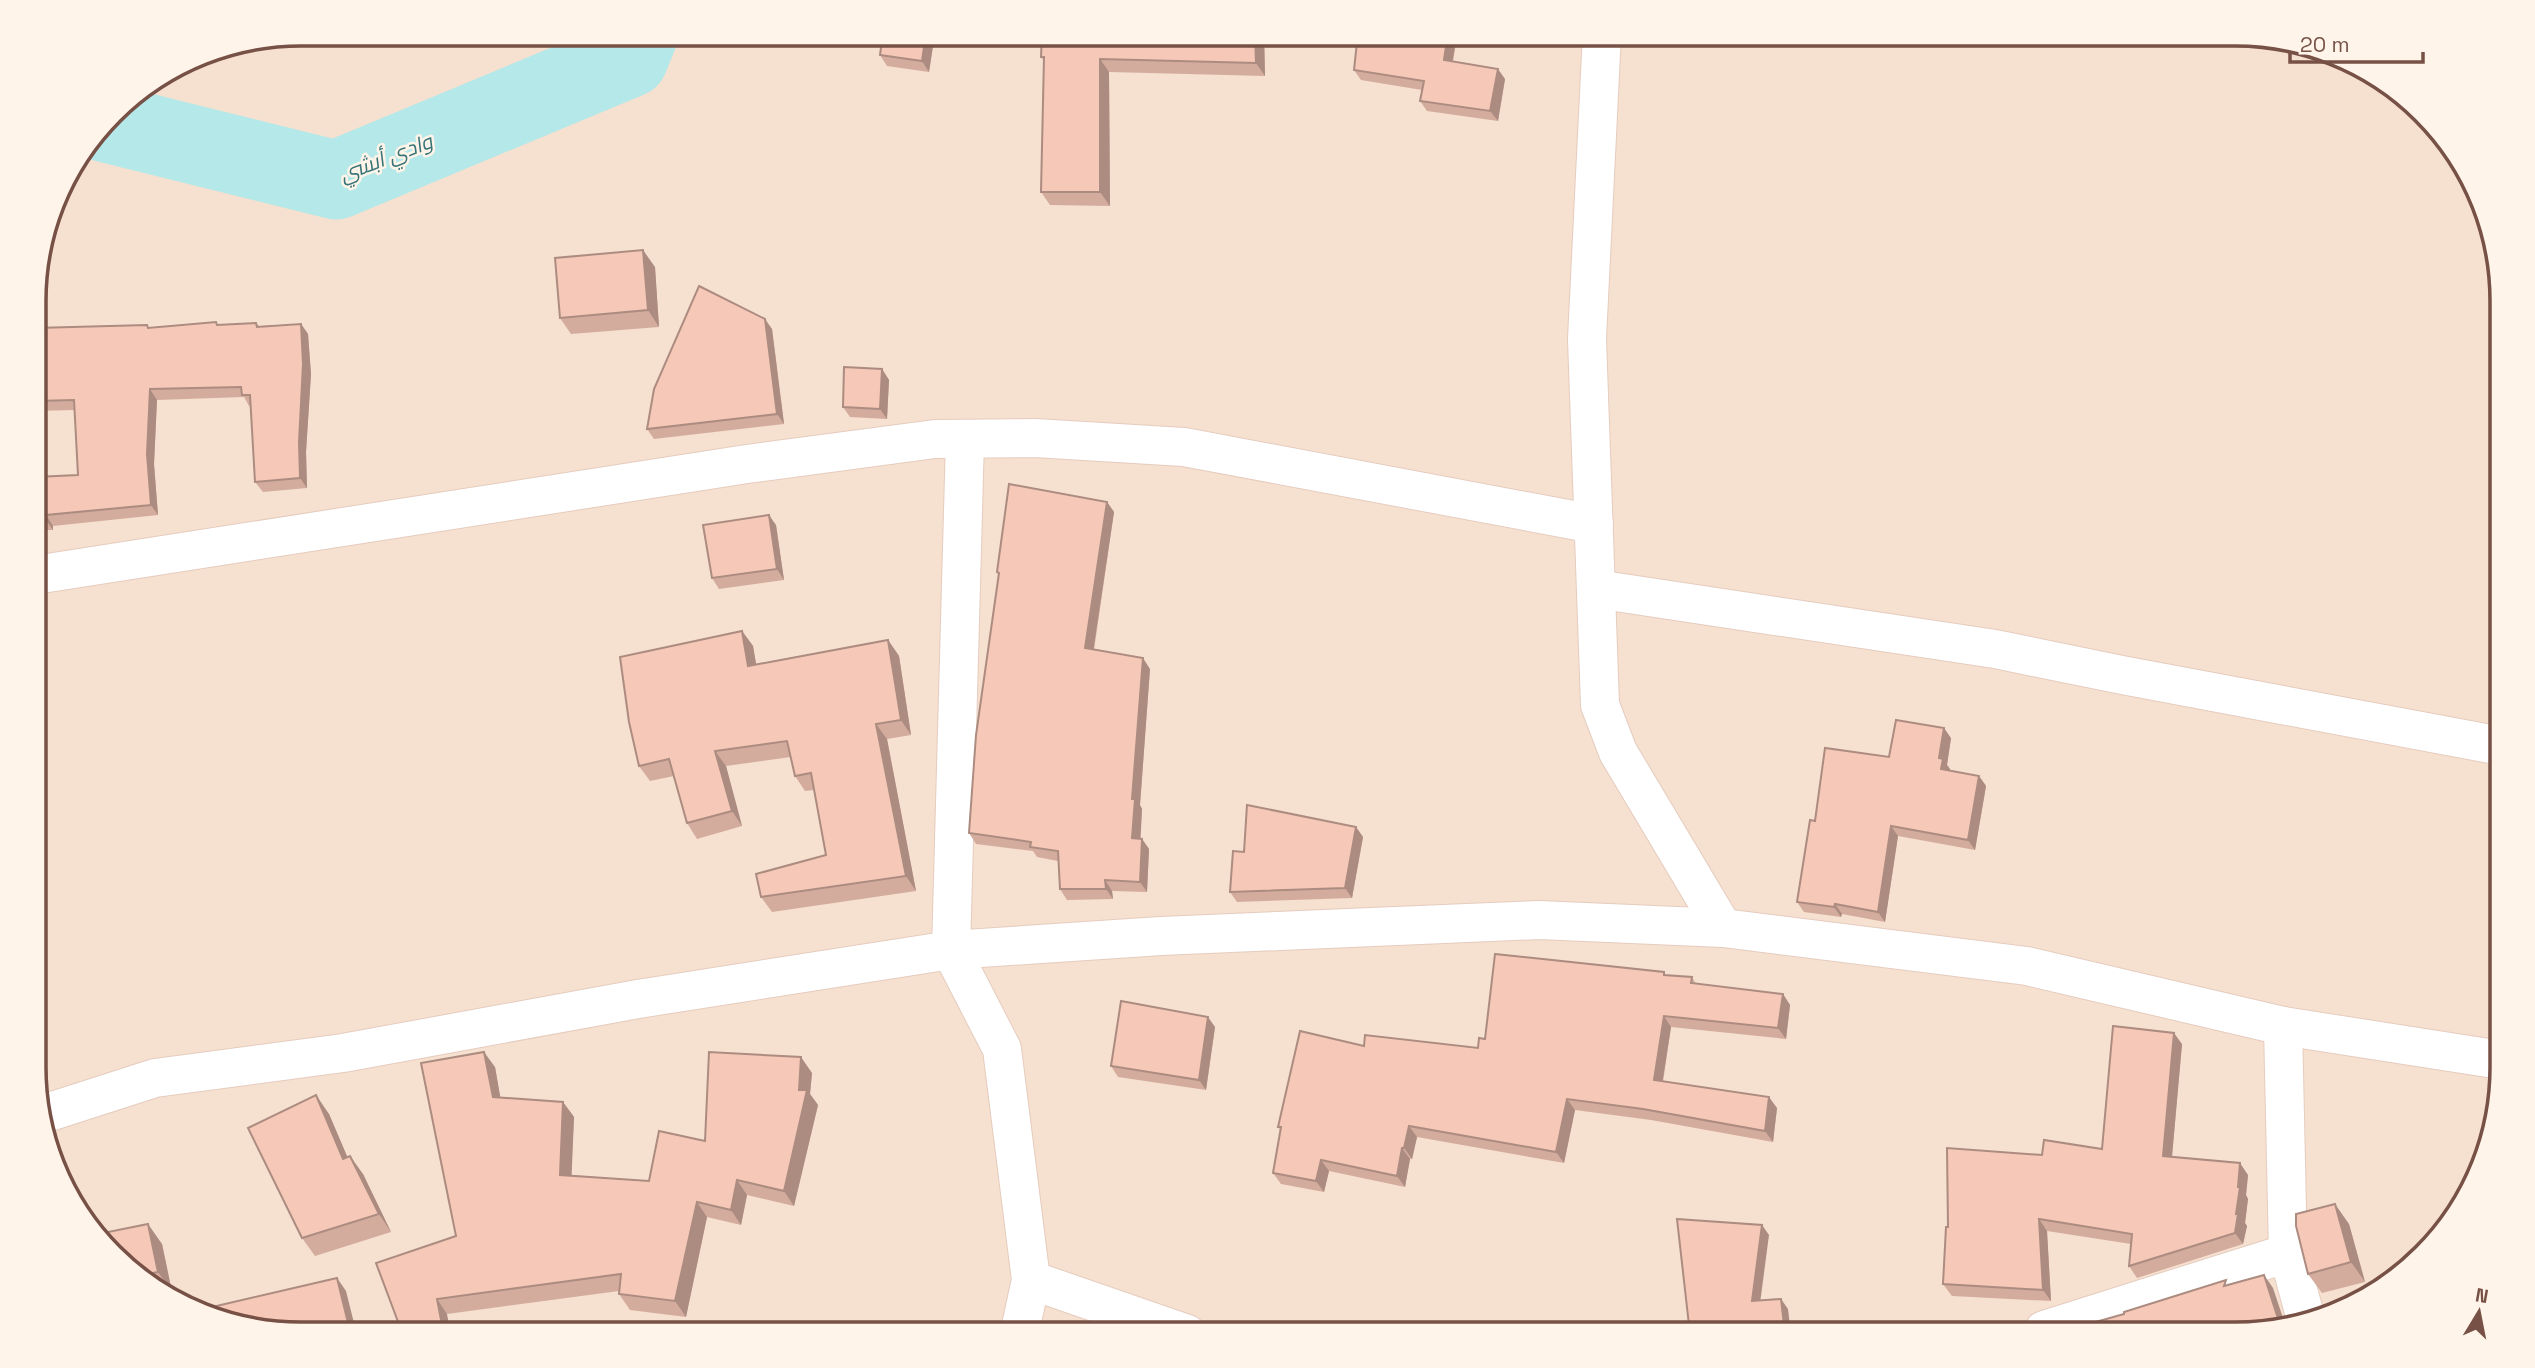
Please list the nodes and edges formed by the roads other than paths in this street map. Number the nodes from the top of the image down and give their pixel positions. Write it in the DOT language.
graph roads {
  1 [pos="1601,46"];
  2 [pos="965,439"];
  3 [pos="1594,524"];
  4 [pos="46,573"];
  5 [pos="1596,589"];
  6 [pos="2490,744"];
  7 [pos="1723,928"];
  8 [pos="951,950"];
  9 [pos="2283,1027"];
  10 [pos="2490,1058"];
  11 [pos="49,1112"];
  12 [pos="2288,1253"];
  13 [pos="1031,1280"];
  14 [pos="2304,1313"];
  15 [pos="1097,1318"];
  16 [pos="1022,1322"];
  17 [pos="1118,1322"];
  18 [pos="2069,1322"];
  1 -- 3 [label="street"];
  2 -- 3 [label="street"];
  2 -- 4 [label="street"];
  2 -- 8 [label="street"];
  3 -- 5 [label="street"];
  5 -- 6 [label="street"];
  5 -- 7 [label="street"];
  7 -- 8 [label="street"];
  7 -- 9 [label="street"];
  8 -- 11 [label="street"];
  8 -- 13 [label="street"];
  9 -- 10 [label="street"];
  9 -- 12 [label="street"];
  12 -- 14 [label="street"];
  12 -- 18 [label="street"];
  13 -- 15 [label="street"];
  13 -- 16 [label="street"];
  15 -- 17 [label="street"];
}
